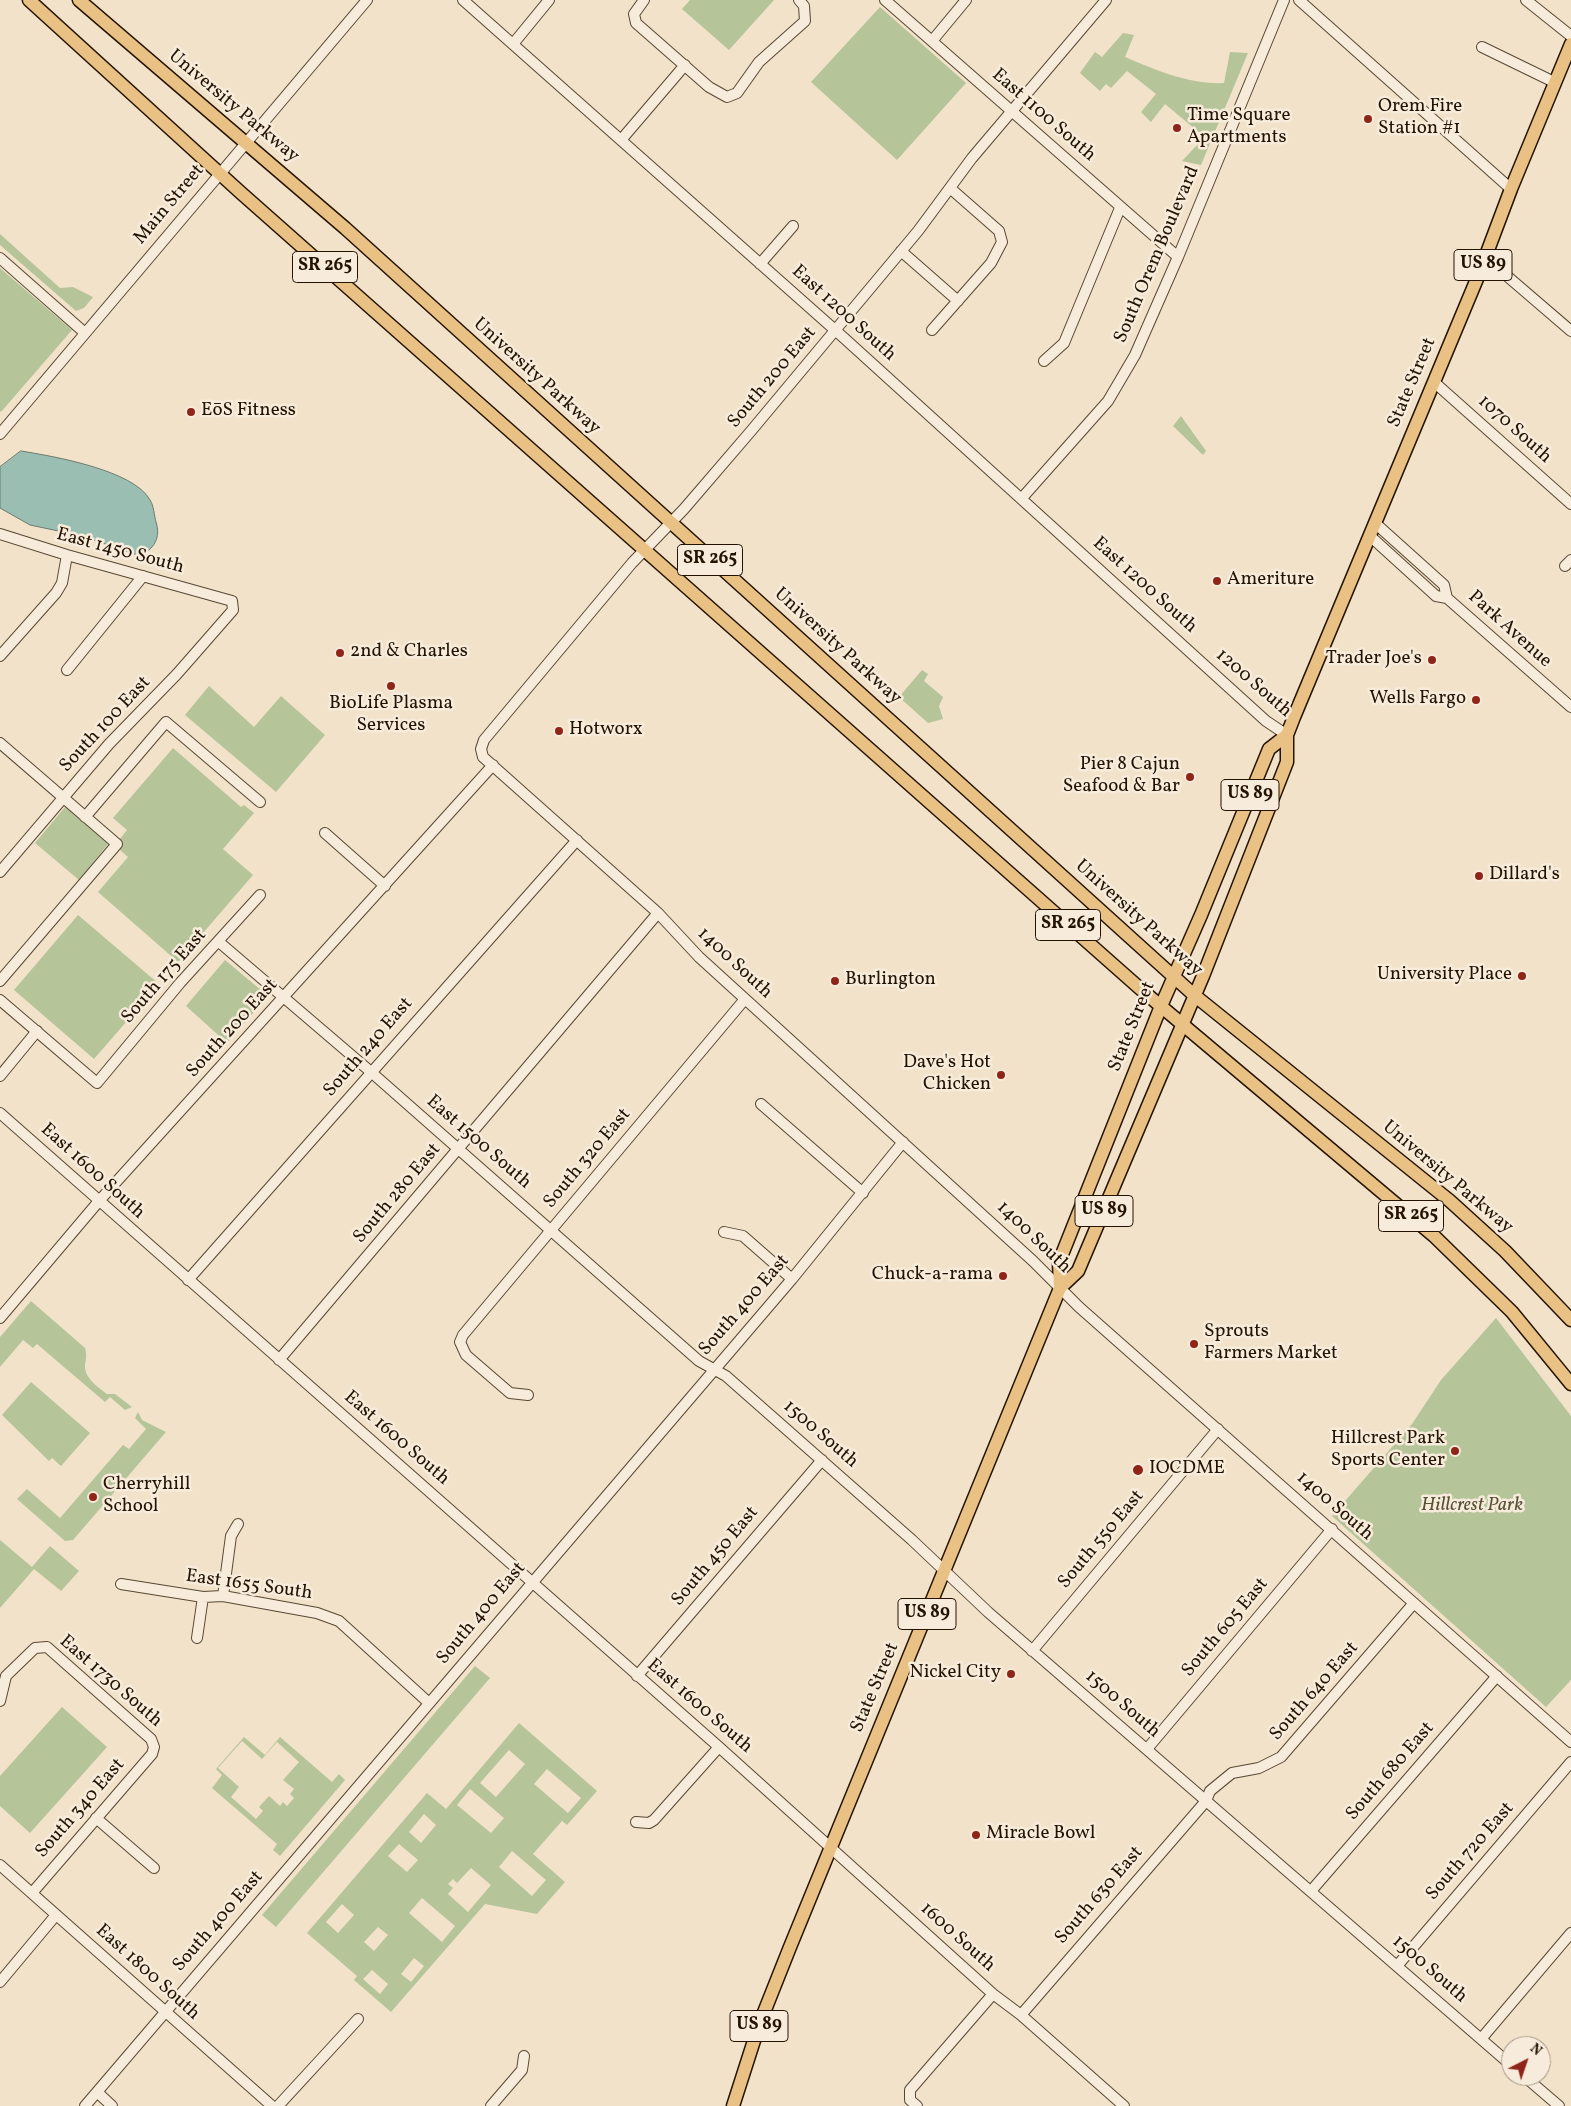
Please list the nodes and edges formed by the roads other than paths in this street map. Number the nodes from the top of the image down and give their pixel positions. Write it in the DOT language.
graph roads {
  1 [pos="29,0"];
  2 [pos="79,0"];
  3 [pos="367,0"];
  4 [pos="463,0"];
  5 [pos="549,0"];
  6 [pos="644,0"];
  7 [pos="799,0"];
  8 [pos="885,0"];
  9 [pos="966,0"];
  10 [pos="1106,0"];
  11 [pos="1284,0"];
  12 [pos="1299,0"];
  13 [pos="1526,0"];
  14 [pos="1571,36"];
  15 [pos="932,41"];
  16 [pos="513,44"];
  17 [pos="1571,44"];
  18 [pos="1482,47"];
  19 [pos="685,65"];
  20 [pos="1554,82"];
  21 [pos="1012,112"];
  22 [pos="621,140"];
  23 [pos="245,144"];
  24 [pos="220,173"];
  25 [pos="950,188"];
  26 [pos="1511,189"];
  27 [pos="1120,208"];
  28 [pos="793,226"];
  29 [pos="901,251"];
  30 [pos="1178,257"];
  31 [pos="0,258"];
  32 [pos="1486,258"];
  33 [pos="760,264"];
  34 [pos="958,301"];
  35 [pos="835,330"];
  36 [pos="932,330"];
  37 [pos="1571,331"];
  38 [pos="85,333"];
  39 [pos="1044,361"];
  40 [pos="1434,382"];
  41 [pos="0,434"];
  42 [pos="1022,498"];
  43 [pos="1571,504"];
  44 [pos="1375,523"];
  45 [pos="670,524"];
  46 [pos="0,534"];
  47 [pos="1370,536"];
  48 [pos="646,549"];
  49 [pos="67,555"];
  50 [pos="143,576"];
  51 [pos="1447,598"];
  52 [pos="232,601"];
  53 [pos="0,656"];
  54 [pos="1198,658"];
  55 [pos="66,670"];
  56 [pos="1571,707"];
  57 [pos="1287,735"];
  58 [pos="0,743"];
  59 [pos="481,749"];
  60 [pos="492,765"];
  61 [pos="63,798"];
  62 [pos="260,802"];
  63 [pos="86,817"];
  64 [pos="325,833"];
  65 [pos="577,840"];
  66 [pos="0,872"];
  67 [pos="385,886"];
  68 [pos="260,895"];
  69 [pos="658,913"];
  70 [pos="219,942"];
  71 [pos="1174,976"];
  72 [pos="0,981"];
  73 [pos="1194,996"];
  74 [pos="284,999"];
  75 [pos="745,999"];
  76 [pos="0,1000"];
  77 [pos="1161,1006"];
  78 [pos="1182,1024"];
  79 [pos="37,1031"];
  80 [pos="371,1072"];
  81 [pos="0,1076"];
  82 [pos="761,1104"];
  83 [pos="0,1113"];
  84 [pos="903,1142"];
  85 [pos="458,1150"];
  86 [pos="863,1193"];
  87 [pos="99,1201"];
  88 [pos="550,1230"];
  89 [pos="724,1232"];
  90 [pos="792,1279"];
  91 [pos="188,1280"];
  92 [pos="1060,1288"];
  93 [pos="0,1318"];
  94 [pos="1571,1320"];
  95 [pos="279,1360"];
  96 [pos="714,1369"];
  97 [pos="1571,1384"];
  98 [pos="528,1395"];
  99 [pos="1218,1429"];
  100 [pos="822,1460"];
  101 [pos="238,1524"];
  102 [pos="1332,1529"];
  103 [pos="944,1571"];
  104 [pos="532,1582"];
  105 [pos="121,1584"];
  106 [pos="223,1596"];
  107 [pos="203,1597"];
  108 [pos="1414,1603"];
  109 [pos="197,1638"];
  110 [pos="1032,1651"];
  111 [pos="637,1676"];
  112 [pos="1497,1676"];
  113 [pos="0,1701"];
  114 [pos="429,1703"];
  115 [pos="1571,1742"];
  116 [pos="154,1747"];
  117 [pos="719,1747"];
  118 [pos="1147,1749"];
  119 [pos="1571,1762"];
  120 [pos="768,1792"];
  121 [pos="1206,1801"];
  122 [pos="96,1818"];
  123 [pos="636,1822"];
  124 [pos="830,1848"];
  125 [pos="0,1865"];
  126 [pos="154,1868"];
  127 [pos="1311,1892"];
  128 [pos="32,1893"];
  129 [pos="56,1915"];
  130 [pos="1571,1933"];
  131 [pos="1397,1966"];
  132 [pos="2,1976"];
  133 [pos="993,1994"];
  134 [pos="164,2013"];
  135 [pos="1021,2015"];
  136 [pos="358,2019"];
  137 [pos="1481,2039"];
  138 [pos="524,2056"];
  139 [pos="1501,2056"];
  140 [pos="1536,2086"];
  141 [pos="96,2092"];
  142 [pos="913,2103"];
  143 [pos="85,2106"];
  144 [pos="112,2106"];
  145 [pos="272,2106"];
  146 [pos="278,2106"];
  147 [pos="491,2106"];
  148 [pos="732,2106"];
  149 [pos="1124,2106"];
  150 [pos="1559,2106"];
  1 -- 24 [label="main road, SR 265"];
  2 -- 23 [label="main road, University Parkway / SR 265"];
  3 -- 23 [label="street, Main Street"];
  4 -- 16 [label="street, East 1200 South"];
  5 -- 16 [label="street"];
  6 -- 19 [label="street"];
  7 -- 19 [label="street"];
  8 -- 15 [label="street, East 1100 South"];
  9 -- 15 [label="street"];
  10 -- 21 [label="street, South 200 East"];
  11 -- 30 [label="street, South Orem Boulevard"];
  12 -- 26 [label="street"];
  13 -- 14 [label="street"];
  15 -- 21 [label="street, East 1100 South"];
  16 -- 22 [label="street, East 1200 South"];
  17 -- 20 [label="main road, State Street / US 89"];
  18 -- 20 [label="street"];
  19 -- 22 [label="street"];
  20 -- 26 [label="main road, State Street / US 89"];
  21 -- 25 [label="street, South 200 East"];
  21 -- 27 [label="street, East 1100 South"];
  22 -- 33 [label="street, East 1200 South"];
  23 -- 24 [label="street, Main Street"];
  23 -- 45 [label="main road, University Parkway / SR 265"];
  24 -- 38 [label="street, Main Street"];
  24 -- 48 [label="main road, SR 265"];
  25 -- 29 [label="street, South 200 East"];
  25 -- 34 [label="street"];
  26 -- 32 [label="main road, State Street / US 89"];
  27 -- 30 [label="street, East 1100 South"];
  27 -- 39 [label="street"];
  28 -- 33 [label="street"];
  29 -- 34 [label="street"];
  29 -- 35 [label="street, South 200 East"];
  30 -- 42 [label="street, South Orem Boulevard"];
  31 -- 38 [label="street"];
  32 -- 37 [label="street"];
  32 -- 40 [label="main road, State Street / US 89"];
  33 -- 35 [label="street, East 1200 South"];
  34 -- 36 [label="street"];
  35 -- 42 [label="street, East 1200 South"];
  35 -- 45 [label="street, South 200 East"];
  38 -- 41 [label="street, Main Street"];
  40 -- 43 [label="street, 1070 South"];
  40 -- 44 [label="main road, State Street / US 89"];
  42 -- 54 [label="street, East 1200 South"];
  44 -- 47 [label="main road, State Street / US 89"];
  44 -- 51 [label="street, Park Avenue"];
  45 -- 48 [label="street, South 200 East"];
  45 -- 71 [label="main road, University Parkway / SR 265"];
  46 -- 49 [label="street, East 1450 South"];
  47 -- 51 [label="street, Park Avenue"];
  47 -- 57 [label="main road, State Street / US 89"];
  48 -- 59 [label="street, South 200 East"];
  48 -- 77 [label="main road, SR 265"];
  49 -- 50 [label="street, East 1450 South"];
  49 -- 53 [label="street"];
  50 -- 52 [label="street, East 1450 South"];
  50 -- 55 [label="street"];
  51 -- 56 [label="street, Park Avenue"];
  52 -- 61 [label="street, South 100 East"];
  54 -- 57 [label="street, 1200 South"];
  57 -- 71 [label="main road, State Street / US 89"];
  57 -- 73 [label="main road, State Street / US 89"];
  58 -- 61 [label="street"];
  59 -- 60 [label="street, 1400 South"];
  60 -- 65 [label="street, 1400 South"];
  60 -- 67 [label="street, South 200 East"];
  61 -- 63 [label="street"];
  61 -- 66 [label="street, South 100 East"];
  62 -- 63 [label="street"];
  63 -- 72 [label="street"];
  64 -- 67 [label="street"];
  65 -- 69 [label="street, 1400 South"];
  65 -- 80 [label="street, South 240 East"];
  67 -- 74 [label="street, South 200 East"];
  68 -- 70 [label="street, South 175 East"];
  69 -- 75 [label="street, 1400 South"];
  69 -- 85 [label="street, South 280 East"];
  70 -- 74 [label="street, East 1500 South"];
  70 -- 79 [label="street, South 175 East"];
  71 -- 73 [label="main road, University Parkway / SR 265"];
  71 -- 77 [label="main road, State Street / US 89"];
  73 -- 78 [label="main road, State Street / US 89"];
  73 -- 94 [label="main road, University Parkway / SR 265"];
  74 -- 80 [label="street, East 1500 South"];
  74 -- 87 [label="street, South 200 East"];
  75 -- 84 [label="street, 1400 South"];
  75 -- 88 [label="street, South 320 East"];
  76 -- 79 [label="street"];
  77 -- 78 [label="main road, SR 265"];
  77 -- 92 [label="main road, State Street / US 89"];
  78 -- 92 [label="main road, State Street / US 89"];
  78 -- 97 [label="main road, SR 265"];
  79 -- 81 [label="street"];
  80 -- 85 [label="street, East 1500 South"];
  80 -- 91 [label="street, South 240 East"];
  82 -- 86 [label="street"];
  83 -- 87 [label="street, East 1600 South"];
  84 -- 86 [label="street, South 400 East"];
  84 -- 92 [label="street, 1400 South"];
  85 -- 88 [label="street, East 1500 South"];
  85 -- 95 [label="street, South 280 East"];
  86 -- 90 [label="street, South 400 East"];
  87 -- 91 [label="street, East 1600 South"];
  87 -- 93 [label="street, South 200 East"];
  88 -- 96 [label="street, East 1500 South"];
  88 -- 98 [label="street, South 320 East"];
  89 -- 90 [label="street"];
  90 -- 96 [label="street, South 400 East"];
  91 -- 95 [label="street, East 1600 South"];
  92 -- 99 [label="street, 1400 South"];
  92 -- 103 [label="main road, State Street / US 89"];
  95 -- 104 [label="street, East 1600 South"];
  96 -- 100 [label="street, 1500 South"];
  96 -- 104 [label="street, South 400 East"];
  99 -- 102 [label="street, 1400 South"];
  99 -- 110 [label="street, South 550 East"];
  100 -- 103 [label="street, 1500 South"];
  100 -- 111 [label="street, South 450 East"];
  101 -- 106 [label="street"];
  102 -- 108 [label="street, 1400 South"];
  102 -- 118 [label="street, South 605 East"];
  103 -- 110 [label="street, 1500 South"];
  103 -- 124 [label="main road, State Street / US 89"];
  104 -- 111 [label="street, East 1600 South"];
  104 -- 114 [label="street, South 400 East"];
  105 -- 107 [label="street, East 1655 South"];
  106 -- 107 [label="street, East 1655 South"];
  106 -- 114 [label="street, East 1655 South"];
  107 -- 109 [label="street"];
  108 -- 112 [label="street, 1400 South"];
  108 -- 121 [label="street, South 640 East"];
  110 -- 118 [label="street, 1500 South"];
  111 -- 117 [label="street, East 1600 South"];
  112 -- 115 [label="street, 1400 South"];
  112 -- 127 [label="street, South 680 East"];
  113 -- 116 [label="street, East 1730 South"];
  114 -- 134 [label="street, South 400 East"];
  116 -- 122 [label="street, South 340 East"];
  117 -- 120 [label="street, East 1600 South"];
  117 -- 123 [label="street"];
  118 -- 121 [label="street, 1500 South"];
  119 -- 131 [label="street, South 720 East"];
  120 -- 124 [label="street, 1600 South"];
  121 -- 127 [label="street, 1500 South"];
  121 -- 135 [label="street, South 630 East"];
  122 -- 126 [label="street"];
  122 -- 128 [label="street, South 340 East"];
  124 -- 133 [label="street, 1600 South"];
  124 -- 148 [label="main road, State Street / US 89"];
  125 -- 128 [label="street, East 1800 South"];
  127 -- 131 [label="street, 1500 South"];
  128 -- 129 [label="street, East 1800 South"];
  129 -- 132 [label="street"];
  129 -- 134 [label="street, East 1800 South"];
  130 -- 137 [label="street"];
  131 -- 137 [label="street, 1500 South"];
  133 -- 135 [label="street, 1600 South"];
  133 -- 142 [label="street"];
  134 -- 141 [label="street, South 400 East"];
  134 -- 145 [label="street, East 1800 South"];
  135 -- 149 [label="street, 1600 South"];
  136 -- 146 [label="street"];
  137 -- 139 [label="street, 1500 South"];
  138 -- 147 [label="street"];
  140 -- 150 [label="street"];
  141 -- 143 [label="street, South 400 East"];
  141 -- 144 [label="street"];
}
